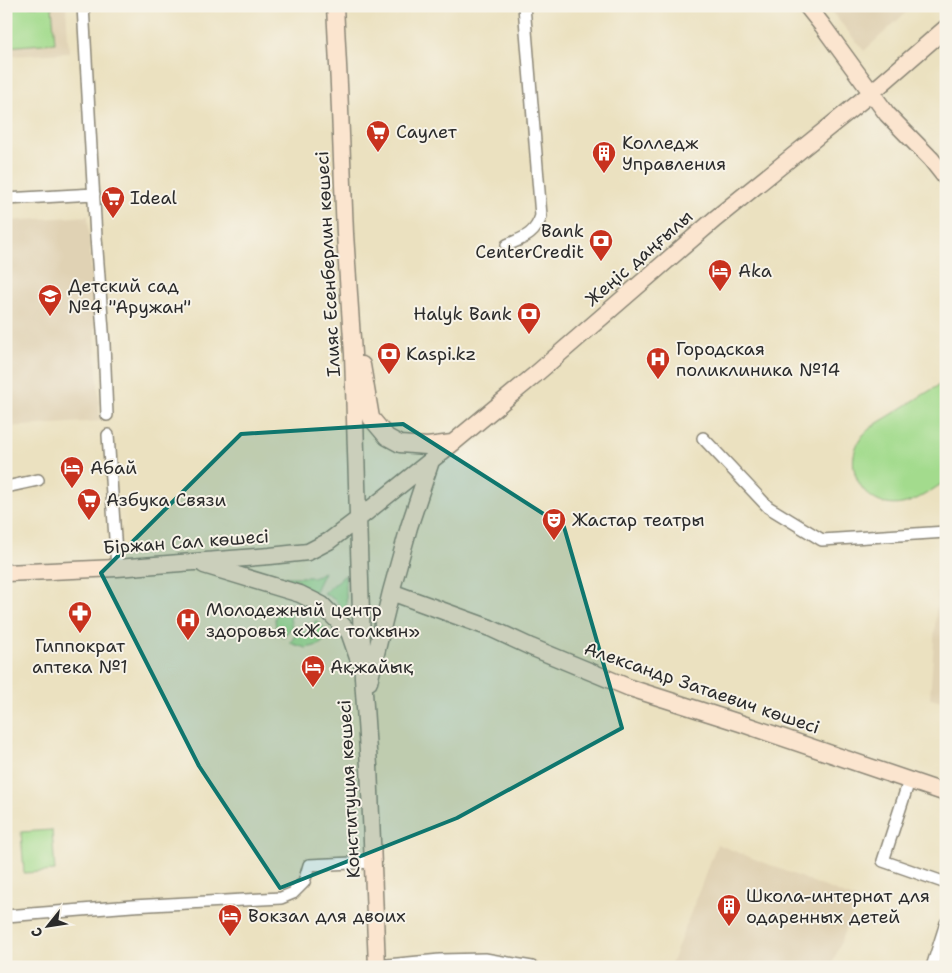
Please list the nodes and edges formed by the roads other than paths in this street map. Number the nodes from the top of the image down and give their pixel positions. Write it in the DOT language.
graph roads {
  1 [pos="83,6"];
  2 [pos="334,6"];
  3 [pos="524,6"];
  4 [pos="807,6"];
  5 [pos="946,28"];
  6 [pos="871,93"];
  7 [pos="946,178"];
  8 [pos="94,194"];
  9 [pos="6,199"];
  10 [pos="507,245"];
  11 [pos="351,321"];
  12 [pos="107,415"];
  13 [pos="108,436"];
  14 [pos="703,438"];
  15 [pos="454,442"];
  16 [pos="431,460"];
  17 [pos="38,480"];
  18 [pos="6,487"];
  19 [pos="358,519"];
  20 [pos="946,532"];
  21 [pos="195,562"];
  22 [pos="117,568"];
  23 [pos="6,573"];
  24 [pos="391,592"];
  25 [pos="363,677"];
  26 [pos="365,699"];
  27 [pos="909,781"];
  28 [pos="946,793"];
  29 [pos="373,862"];
  30 [pos="946,882"];
  31 [pos="6,916"];
  32 [pos="946,923"];
  33 [pos="377,966"];
  34 [pos="532,967"];
  35 [pos="932,967"];
  1 -- 8 [label="street"];
  2 -- 11 [label="main road, Ілияс Есенберлин көшесі"];
  3 -- 10 [label="street"];
  4 -- 6 [label="main road"];
  5 -- 6 [label="main road, Жеңіс даңғылы"];
  6 -- 7 [label="main road"];
  6 -- 15 [label="main road, Жеңіс даңғылы"];
  8 -- 9 [label="street"];
  8 -- 12 [label="street"];
  11 -- 15 [label="main road"];
  11 -- 19 [label="main road, Ілияс Есенберлин көшесі"];
  13 -- 22 [label="street"];
  14 -- 20 [label="street"];
  15 -- 16 [label="main road, Жеңіс даңғылы"];
  16 -- 19 [label="main road, Жеңіс даңғылы"];
  16 -- 24 [label="main road"];
  17 -- 18 [label="street"];
  19 -- 21 [label="main road, Біржан Сал көшесі"];
  19 -- 25 [label="main road, Конституция көшесі"];
  21 -- 22 [label="main road, Біржан Сал көшесі"];
  21 -- 25 [label="main road"];
  22 -- 23 [label="main road, Біржан Сал көшесі"];
  24 -- 26 [label="main road"];
  24 -- 27 [label="main road, Александр Затаевич көшесі"];
  25 -- 26 [label="main road, Конституция көшесі"];
  26 -- 29 [label="main road, Конституция көшесі"];
  27 -- 28 [label="main road, Александр Затаевич көшесі"];
  27 -- 30 [label="street"];
  29 -- 31 [label="street"];
  29 -- 33 [label="main road, Конституция көшесі"];
  32 -- 35 [label="street"];
  33 -- 34 [label="street"];
}
